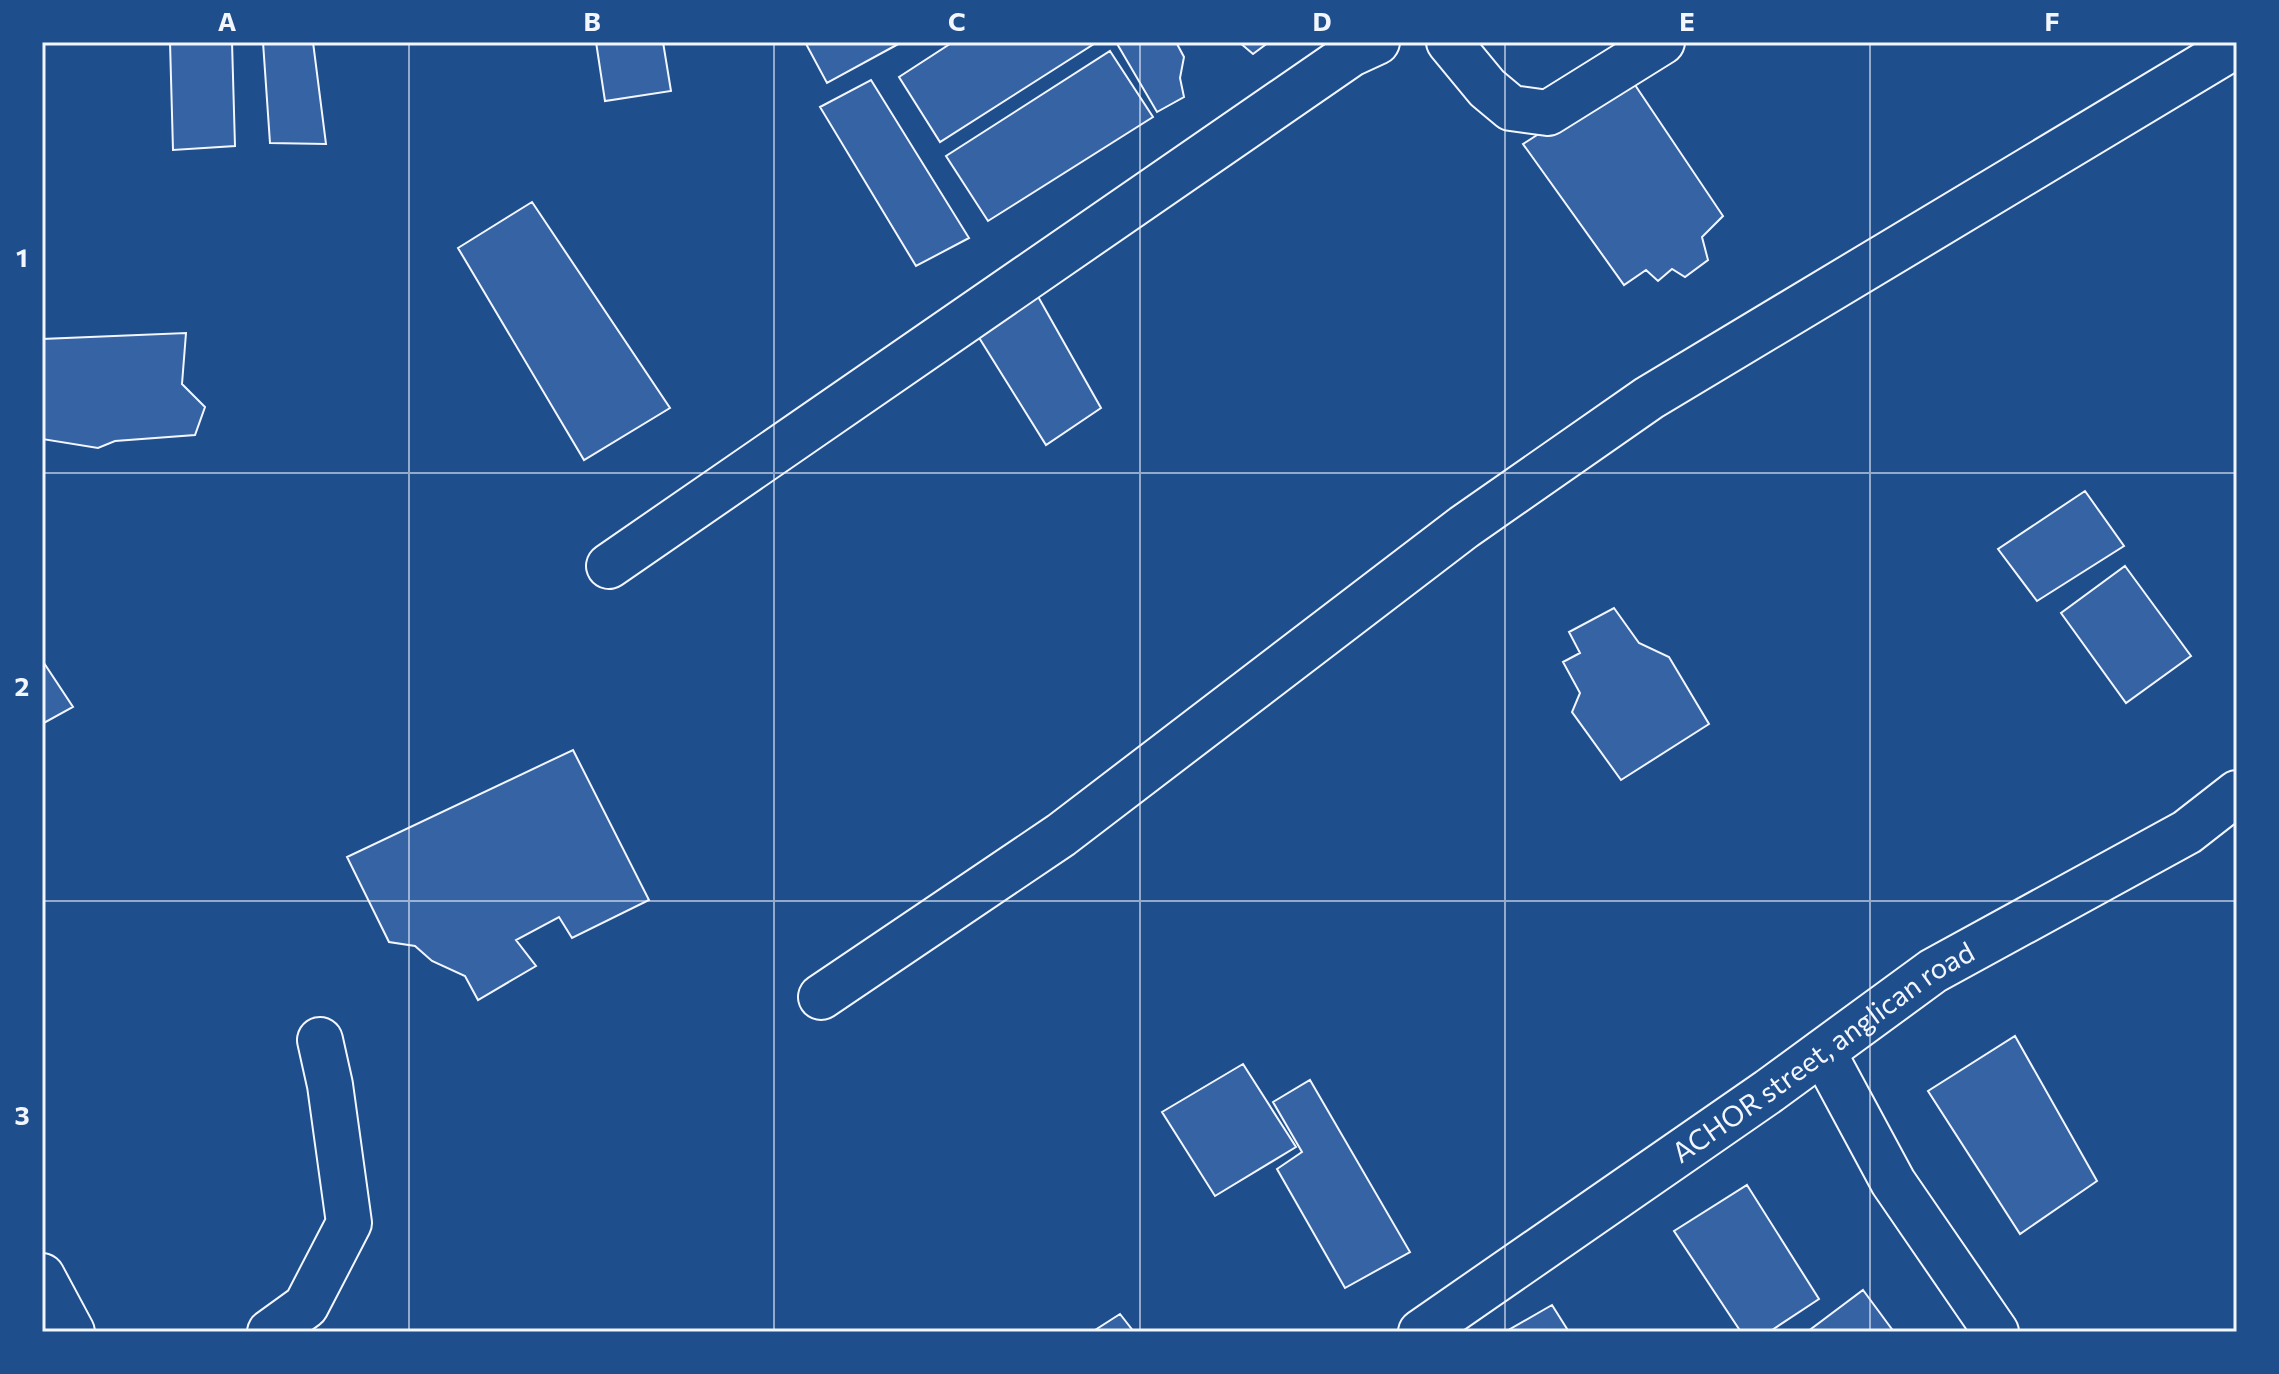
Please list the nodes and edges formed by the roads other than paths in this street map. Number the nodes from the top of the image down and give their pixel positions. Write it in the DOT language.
graph roads {
  1 [pos="1377,42"];
  2 [pos="1449,42"];
  3 [pos="1662,42"];
  4 [pos="2237,45"];
  5 [pos="609,566"];
  6 [pos="2237,793"];
  7 [pos="821,997"];
  8 [pos="320,1040"];
  9 [pos="1823,1052"];
  10 [pos="42,1276"];
  11 [pos="72,1332"];
  12 [pos="270,1332"];
  13 [pos="1421,1332"];
  14 [pos="1996,1332"];
  1 -- 5 [label="street"];
  2 -- 3 [label="street"];
  4 -- 7 [label="street"];
  6 -- 9 [label="street, ACHOR street, anglican road"];
  8 -- 12 [label="street"];
  9 -- 13 [label="street, ACHOR street, anglican road"];
  9 -- 14 [label="street"];
  10 -- 11 [label="street"];
}
